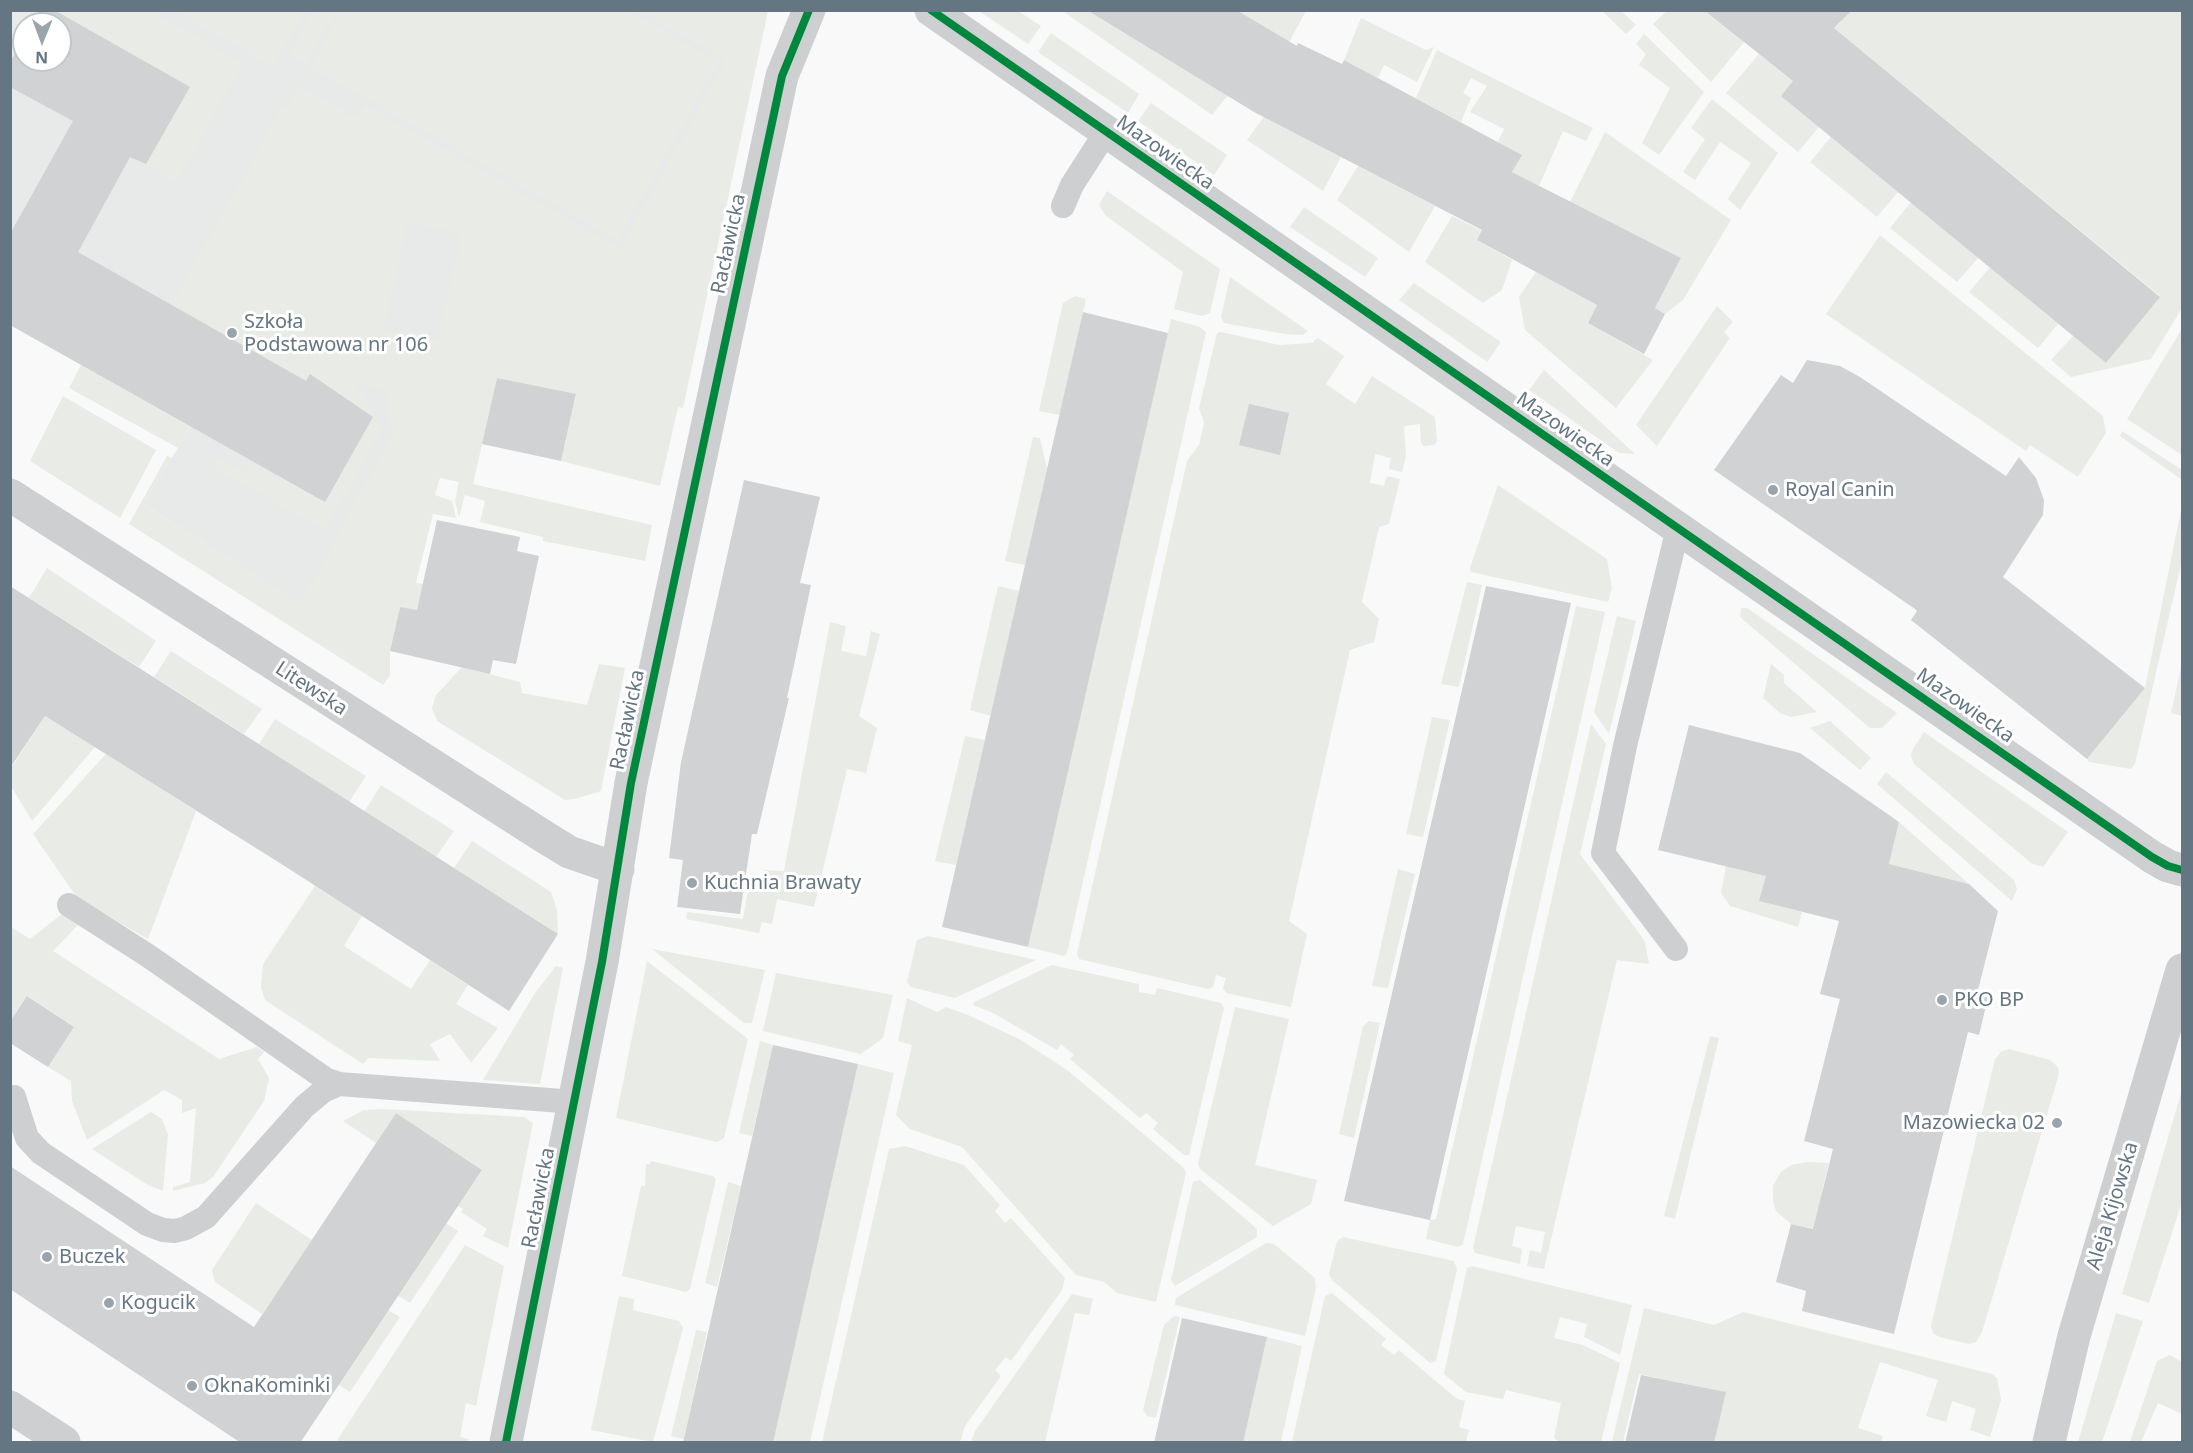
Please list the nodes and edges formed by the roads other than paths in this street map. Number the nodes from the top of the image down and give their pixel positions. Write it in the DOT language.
graph roads {
  1 [pos="809,10"];
  2 [pos="931,10"];
  3 [pos="1106,132"];
  4 [pos="1063,206"];
  5 [pos="10,495"];
  6 [pos="1678,528"];
  7 [pos="618,869"];
  8 [pos="2182,870"];
  9 [pos="69,905"];
  10 [pos="1676,949"];
  11 [pos="2182,970"];
  12 [pos="339,1084"];
  13 [pos="14,1097"];
  14 [pos="574,1102"];
  15 [pos="10,1407"];
  16 [pos="64,1443"];
  17 [pos="506,1443"];
  18 [pos="2049,1443"];
  1 -- 7 [label="street, Racławicka"];
  2 -- 3 [label="street, Mazowiecka"];
  3 -- 4 [label="lane"];
  3 -- 6 [label="street, Mazowiecka"];
  5 -- 7 [label="street, Litewska"];
  6 -- 8 [label="street, Mazowiecka"];
  6 -- 10 [label="lane"];
  7 -- 14 [label="street, Racławicka"];
  9 -- 12 [label="lane"];
  11 -- 18 [label="street, Aleja Kijowska"];
  12 -- 13 [label="lane"];
  12 -- 14 [label="lane"];
  14 -- 17 [label="street, Racławicka"];
  15 -- 16 [label="street"];
}
